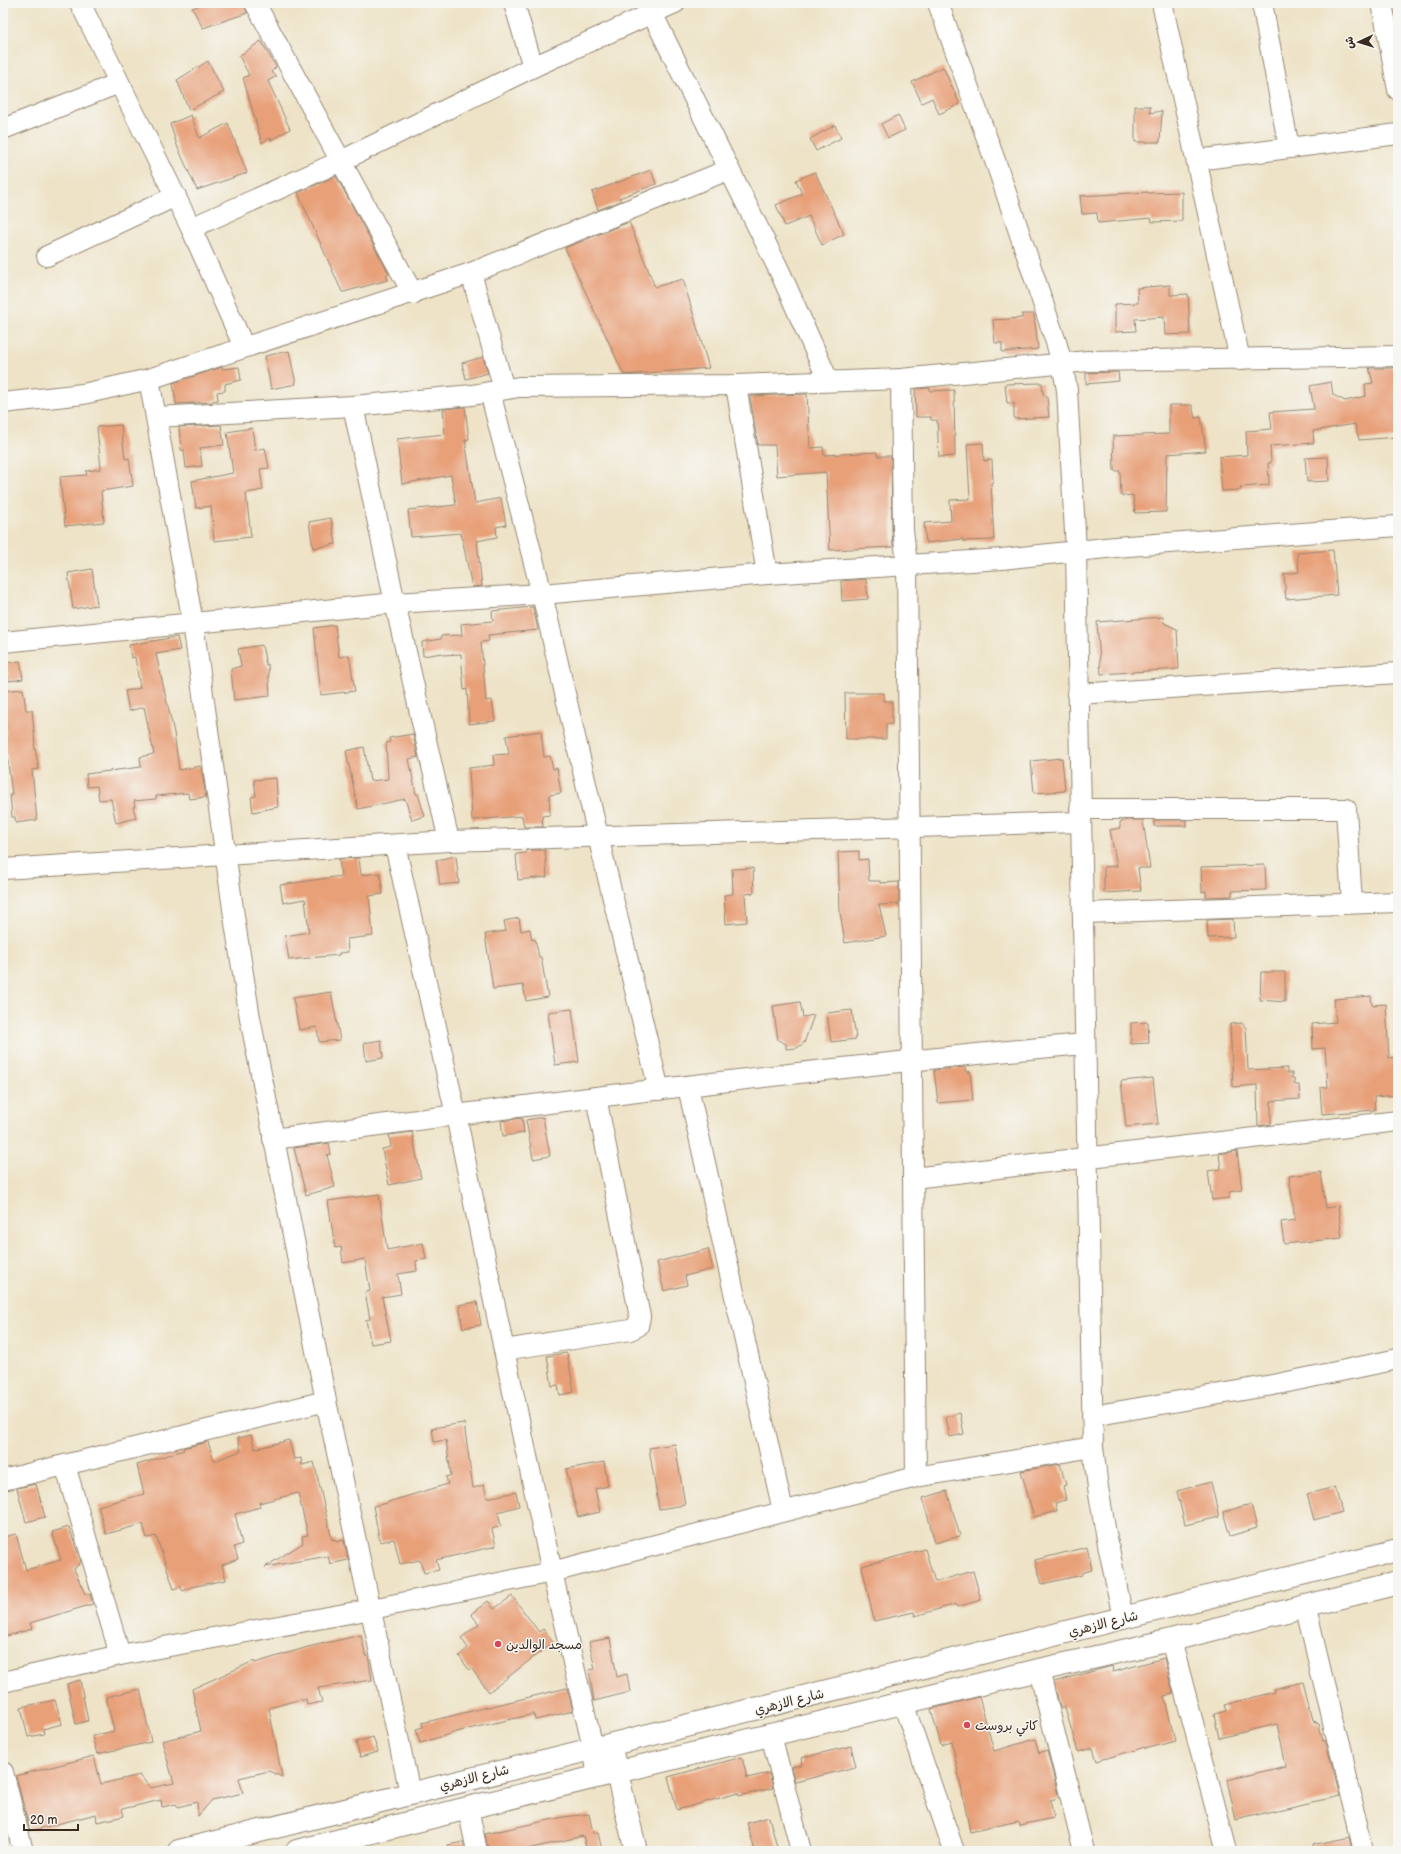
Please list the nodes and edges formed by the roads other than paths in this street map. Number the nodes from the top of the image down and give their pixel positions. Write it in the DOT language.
graph roads {
  1 [pos="80,3"];
  2 [pos="255,3"];
  3 [pos="514,3"];
  4 [pos="675,3"];
  5 [pos="938,3"];
  6 [pos="1162,3"];
  7 [pos="1262,3"];
  8 [pos="1382,3"];
  9 [pos="650,9"];
  10 [pos="533,67"];
  11 [pos="119,83"];
  12 [pos="1398,90"];
  13 [pos="3,129"];
  14 [pos="1398,134"];
  15 [pos="1289,148"];
  16 [pos="1197,160"];
  17 [pos="341,161"];
  18 [pos="728,170"];
  19 [pos="176,196"];
  20 [pos="191,228"];
  21 [pos="47,256"];
  22 [pos="471,273"];
  23 [pos="413,294"];
  24 [pos="244,347"];
  25 [pos="1398,356"];
  26 [pos="1240,360"];
  27 [pos="1062,363"];
  28 [pos="149,379"];
  29 [pos="900,379"];
  30 [pos="828,380"];
  31 [pos="736,385"];
  32 [pos="497,391"];
  33 [pos="3,404"];
  34 [pos="353,406"];
  35 [pos="157,417"];
  36 [pos="1398,526"];
  37 [pos="1076,550"];
  38 [pos="906,564"];
  39 [pos="767,574"];
  40 [pos="542,594"];
  41 [pos="395,603"];
  42 [pos="193,623"];
  43 [pos="3,642"];
  44 [pos="1398,673"];
  45 [pos="1078,694"];
  46 [pos="1080,815"];
  47 [pos="909,826"];
  48 [pos="598,836"];
  49 [pos="449,841"];
  50 [pos="395,845"];
  51 [pos="225,856"];
  52 [pos="3,869"];
  53 [pos="1398,902"];
  54 [pos="1352,903"];
  55 [pos="1083,913"];
  56 [pos="1084,1044"];
  57 [pos="912,1059"];
  58 [pos="688,1087"];
  59 [pos="659,1090"];
  60 [pos="596,1097"];
  61 [pos="456,1115"];
  62 [pos="1398,1121"];
  63 [pos="274,1139"];
  64 [pos="1086,1156"];
  65 [pos="913,1178"];
  66 [pos="504,1350"];
  67 [pos="1398,1359"];
  68 [pos="326,1401"];
  69 [pos="1092,1416"];
  70 [pos="1093,1448"];
  71 [pos="65,1465"];
  72 [pos="916,1477"];
  73 [pos="3,1480"];
  74 [pos="783,1511"];
  75 [pos="1398,1550"];
  76 [pos="552,1572"];
  77 [pos="1398,1583"];
  78 [pos="1305,1605"];
  79 [pos="372,1609"];
  80 [pos="1123,1618"];
  81 [pos="1171,1640"];
  82 [pos="120,1655"];
  83 [pos="1039,1670"];
  84 [pos="3,1682"];
  85 [pos="903,1703"];
  86 [pos="771,1735"];
  87 [pos="602,1746"];
  88 [pos="3,1772"];
  89 [pos="607,1774"];
  90 [pos="410,1793"];
  91 [pos="468,1808"];
  92 [pos="332,1847"];
  93 [pos="23,1851"];
  94 [pos="179,1851"];
  95 [pos="297,1851"];
  96 [pos="477,1851"];
  97 [pos="636,1851"];
  98 [pos="801,1851"];
  99 [pos="954,1851"];
  100 [pos="1084,1851"];
  101 [pos="1227,1851"];
  102 [pos="1364,1851"];
  1 -- 11 [label="street"];
  2 -- 17 [label="street"];
  3 -- 10 [label="street"];
  4 -- 9 [label="street"];
  5 -- 27 [label="street"];
  6 -- 16 [label="street"];
  7 -- 15 [label="street"];
  8 -- 12 [label="street"];
  9 -- 10 [label="street"];
  9 -- 18 [label="street"];
  10 -- 17 [label="street"];
  11 -- 13 [label="street"];
  11 -- 19 [label="street"];
  14 -- 15 [label="street"];
  15 -- 16 [label="street"];
  16 -- 26 [label="street"];
  17 -- 20 [label="street"];
  17 -- 23 [label="street"];
  18 -- 22 [label="street"];
  18 -- 30 [label="street"];
  19 -- 20 [label="street"];
  19 -- 21 [label="street"];
  20 -- 24 [label="street"];
  22 -- 23 [label="street"];
  22 -- 32 [label="street"];
  23 -- 24 [label="street"];
  24 -- 28 [label="street"];
  25 -- 26 [label="street"];
  26 -- 27 [label="street"];
  27 -- 29 [label="street"];
  27 -- 37 [label="street"];
  28 -- 33 [label="street"];
  28 -- 35 [label="street"];
  29 -- 30 [label="street"];
  29 -- 38 [label="street"];
  30 -- 31 [label="street"];
  31 -- 32 [label="street"];
  31 -- 39 [label="street"];
  32 -- 34 [label="street"];
  32 -- 40 [label="street"];
  34 -- 35 [label="street"];
  34 -- 41 [label="street"];
  35 -- 42 [label="street"];
  36 -- 37 [label="street"];
  37 -- 38 [label="street"];
  37 -- 45 [label="street"];
  38 -- 39 [label="street"];
  38 -- 47 [label="street"];
  39 -- 40 [label="street"];
  40 -- 41 [label="street"];
  40 -- 48 [label="street"];
  41 -- 42 [label="street"];
  41 -- 49 [label="street"];
  42 -- 43 [label="street"];
  42 -- 51 [label="street"];
  44 -- 45 [label="street"];
  45 -- 46 [label="street"];
  46 -- 47 [label="street"];
  46 -- 54 [label="street"];
  46 -- 55 [label="street"];
  47 -- 48 [label="street"];
  47 -- 57 [label="street"];
  48 -- 49 [label="street"];
  48 -- 59 [label="street"];
  49 -- 50 [label="street"];
  50 -- 51 [label="street"];
  50 -- 61 [label="street"];
  51 -- 52 [label="street"];
  51 -- 63 [label="street"];
  53 -- 54 [label="street"];
  54 -- 55 [label="street"];
  55 -- 56 [label="street"];
  56 -- 57 [label="street"];
  56 -- 64 [label="street"];
  57 -- 58 [label="street"];
  57 -- 65 [label="street"];
  58 -- 59 [label="street"];
  58 -- 74 [label="street"];
  59 -- 60 [label="street"];
  60 -- 61 [label="street"];
  60 -- 66 [label="street"];
  61 -- 63 [label="street"];
  61 -- 66 [label="street"];
  62 -- 64 [label="street"];
  63 -- 68 [label="street"];
  64 -- 65 [label="street"];
  64 -- 69 [label="street"];
  65 -- 72 [label="street"];
  66 -- 76 [label="street"];
  67 -- 69 [label="street"];
  68 -- 71 [label="street"];
  68 -- 79 [label="street"];
  69 -- 70 [label="street"];
  70 -- 72 [label="street"];
  70 -- 80 [label="street"];
  71 -- 73 [label="street"];
  71 -- 82 [label="street"];
  72 -- 74 [label="street"];
  74 -- 76 [label="street"];
  75 -- 80 [label="street, شارع الازهري"];
  76 -- 79 [label="street"];
  76 -- 87 [label="street"];
  77 -- 78 [label="street"];
  78 -- 81 [label="street"];
  78 -- 102 [label="street"];
  79 -- 82 [label="street"];
  79 -- 90 [label="street"];
  80 -- 87 [label="street, شارع الازهري"];
  81 -- 83 [label="street"];
  81 -- 101 [label="street"];
  82 -- 84 [label="street"];
  83 -- 85 [label="street"];
  83 -- 100 [label="street"];
  85 -- 86 [label="street"];
  85 -- 99 [label="street"];
  86 -- 89 [label="street"];
  86 -- 98 [label="street"];
  87 -- 89 [label="street"];
  87 -- 90 [label="street, شارع الازهري"];
  88 -- 93 [label="street"];
  89 -- 91 [label="street"];
  89 -- 97 [label="street"];
  90 -- 94 [label="street, شارع الازهري"];
  91 -- 92 [label="street"];
  91 -- 96 [label="street"];
  92 -- 95 [label="street"];
}
